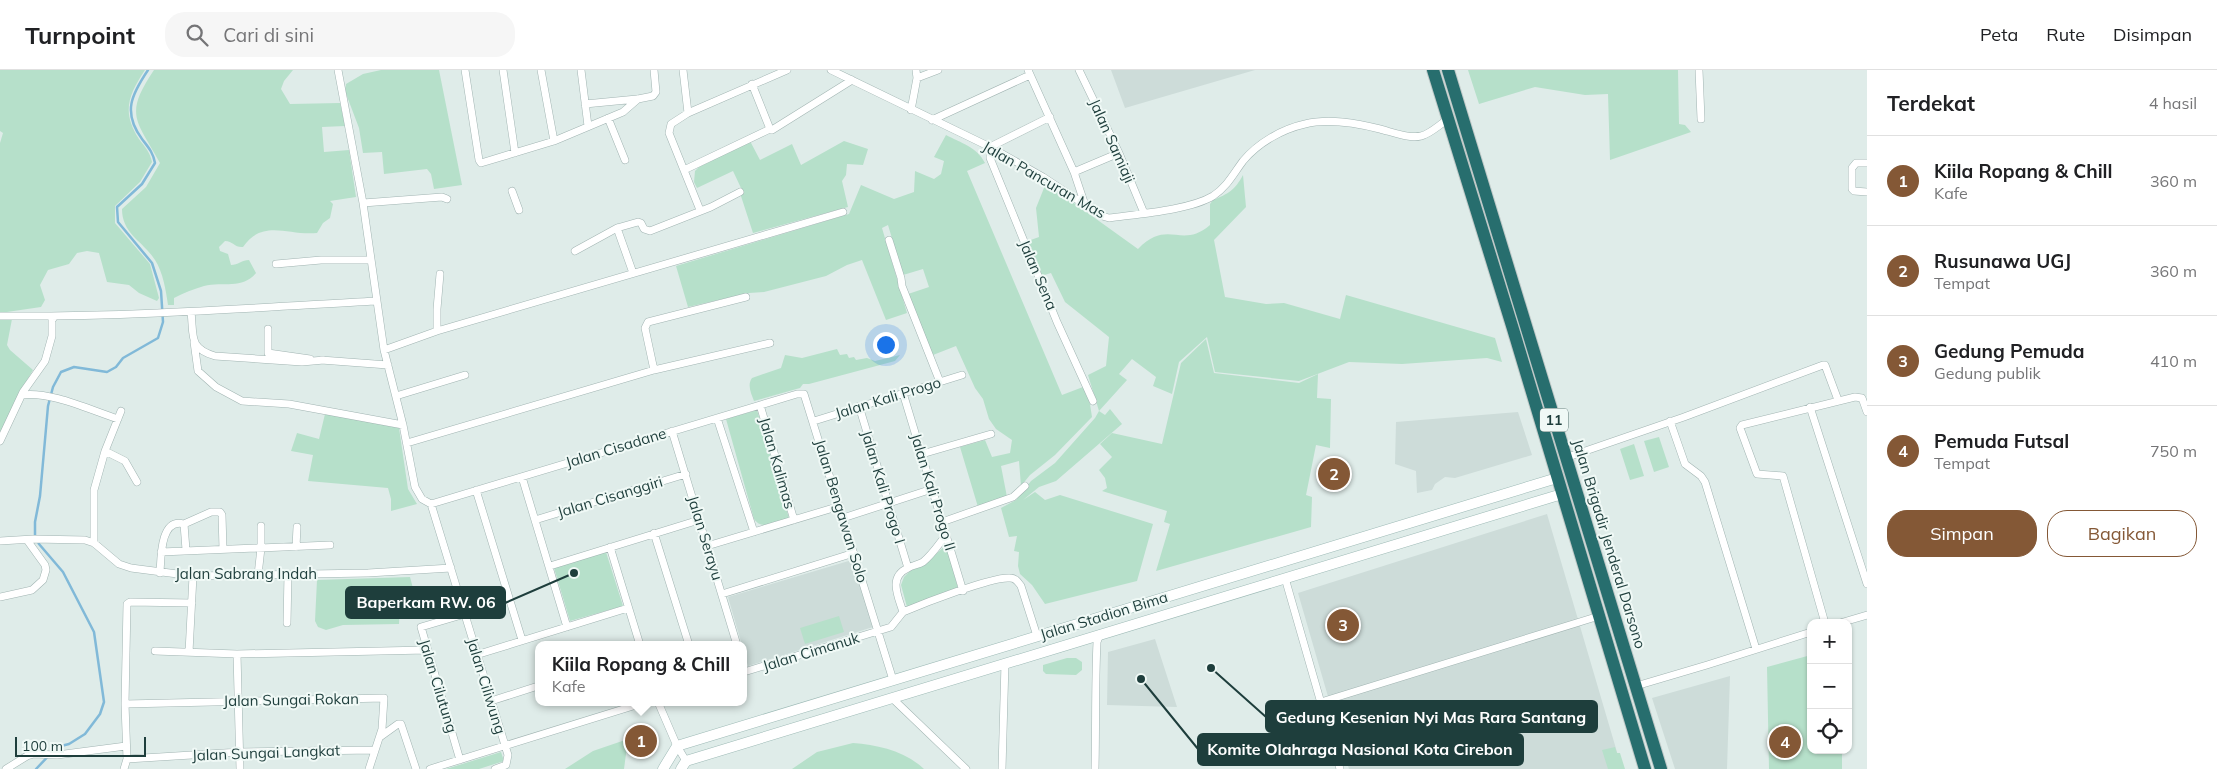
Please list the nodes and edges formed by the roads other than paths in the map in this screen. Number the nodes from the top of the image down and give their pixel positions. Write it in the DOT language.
graph roads {
  1 [pos="338,70"];
  2 [pos="465,70"];
  3 [pos="503,70"];
  4 [pos="541,70"];
  5 [pos="581,70"];
  6 [pos="654,70"];
  7 [pos="683,70"];
  8 [pos="786,70"];
  9 [pos="831,70"];
  10 [pos="916,70"];
  11 [pos="938,70"];
  12 [pos="1079,70"];
  13 [pos="1433,70"];
  14 [pos="1448,70"];
  15 [pos="1699,70"];
  16 [pos="1029,72"];
  17 [pos="917,78"];
  18 [pos="852,80"];
  19 [pos="752,84"];
  20 [pos="638,99"];
  21 [pos="585,104"];
  22 [pos="912,110"];
  23 [pos="688,113"];
  24 [pos="1050,116"];
  25 [pos="608,118"];
  26 [pos="1701,119"];
  27 [pos="932,120"];
  28 [pos="1447,120"];
  29 [pos="588,126"];
  30 [pos="770,129"];
  31 [pos="554,141"];
  32 [pos="990,147"];
  33 [pos="1119,152"];
  34 [pos="515,153"];
  35 [pos="625,160"];
  36 [pos="1867,163"];
  37 [pos="684,170"];
  38 [pos="1074,172"];
  39 [pos="512,191"];
  40 [pos="740,192"];
  41 [pos="1867,192"];
  42 [pos="447,199"];
  43 [pos="363,203"];
  44 [pos="1085,205"];
  45 [pos="519,210"];
  46 [pos="700,210"];
  47 [pos="843,212"];
  48 [pos="1144,213"];
  49 [pos="617,228"];
  50 [pos="889,240"];
  51 [pos="575,251"];
  52 [pos="371,260"];
  53 [pos="276,264"];
  54 [pos="1501,267"];
  55 [pos="633,273"];
  56 [pos="440,274"];
  57 [pos="746,297"];
  58 [pos="376,301"];
  59 [pos="191,312"];
  60 [pos="0,316"];
  61 [pos="54,316"];
  62 [pos="268,329"];
  63 [pos="438,331"];
  64 [pos="194,342"];
  65 [pos="770,343"];
  66 [pos="384,350"];
  67 [pos="324,360"];
  68 [pos="388,365"];
  69 [pos="654,370"];
  70 [pos="465,375"];
  71 [pos="962,375"];
  72 [pos="940,382"];
  73 [pos="802,393"];
  74 [pos="903,393"];
  75 [pos="22,395"];
  76 [pos="396,396"];
  77 [pos="1838,400"];
  78 [pos="1093,401"];
  79 [pos="760,405"];
  80 [pos="859,406"];
  81 [pos="1810,407"];
  82 [pos="1867,412"];
  83 [pos="718,418"];
  84 [pos="814,421"];
  85 [pos="1670,421"];
  86 [pos="403,425"];
  87 [pos="672,431"];
  88 [pos="991,434"];
  89 [pos="0,441"];
  90 [pos="407,443"];
  91 [pos="105,451"];
  92 [pos="922,454"];
  93 [pos="1565,458"];
  94 [pos="686,474"];
  95 [pos="522,477"];
  96 [pos="1558,478"];
  97 [pos="137,482"];
  98 [pos="1025,486"];
  99 [pos="932,489"];
  100 [pos="476,490"];
  101 [pos="1562,494"];
  102 [pos="431,504"];
  103 [pos="888,504"];
  104 [pos="840,506"];
  105 [pos="843,518"];
  106 [pos="536,520"];
  107 [pos="699,520"];
  108 [pos="794,520"];
  109 [pos="942,522"];
  110 [pos="184,524"];
  111 [pos="261,526"];
  112 [pos="297,527"];
  113 [pos="754,532"];
  114 [pos="654,533"];
  115 [pos="946,535"];
  116 [pos="30,539"];
  117 [pos="0,542"];
  118 [pos="94,542"];
  119 [pos="330,545"];
  120 [pos="296,546"];
  121 [pos="707,546"];
  122 [pos="610,547"];
  123 [pos="261,548"];
  124 [pos="223,549"];
  125 [pos="186,550"];
  126 [pos="161,552"];
  127 [pos="854,553"];
  128 [pos="1280,563"];
  129 [pos="550,566"];
  130 [pos="452,568"];
  131 [pos="908,568"];
  132 [pos="160,573"];
  133 [pos="288,574"];
  134 [pos="258,575"];
  135 [pos="193,576"];
  136 [pos="1284,578"];
  137 [pos="1867,584"];
  138 [pos="963,591"];
  139 [pos="722,594"];
  140 [pos="0,597"];
  141 [pos="192,603"];
  142 [pos="628,608"];
  143 [pos="903,612"];
  144 [pos="465,614"];
  145 [pos="1867,615"];
  146 [pos="1598,616"];
  147 [pos="1095,618"];
  148 [pos="1824,619"];
  149 [pos="1852,619"];
  150 [pos="287,623"];
  151 [pos="567,626"];
  152 [pos="878,631"];
  153 [pos="1807,633"];
  154 [pos="1100,634"];
  155 [pos="1037,636"];
  156 [pos="522,640"];
  157 [pos="639,641"];
  158 [pos="688,641"];
  159 [pos="736,641"];
  160 [pos="999,648"];
  161 [pos="1756,649"];
  162 [pos="427,650"];
  163 [pos="155,651"];
  164 [pos="189,652"];
  165 [pos="237,654"];
  166 [pos="476,655"];
  167 [pos="1005,663"];
  168 [pos="747,669"];
  169 [pos="893,680"];
  170 [pos="876,685"];
  171 [pos="1636,686"];
  172 [pos="535,687"];
  173 [pos="892,698"];
  174 [pos="238,700"];
  175 [pos="491,701"];
  176 [pos="1320,702"];
  177 [pos="125,704"];
  178 [pos="633,706"];
  179 [pos="660,706"];
  180 [pos="1644,713"];
  181 [pos="1629,717"];
  182 [pos="379,738"];
  183 [pos="126,746"];
  184 [pos="505,746"];
  185 [pos="677,746"];
  186 [pos="374,750"];
  187 [pos="240,752"];
  188 [pos="508,758"];
  189 [pos="127,759"];
  190 [pos="460,760"];
  191 [pos="684,765"];
  192 [pos="6,769"];
  193 [pos="124,769"];
  194 [pos="240,769"];
  195 [pos="369,769"];
  196 [pos="416,769"];
  197 [pos="430,769"];
  198 [pos="495,769"];
  199 [pos="512,769"];
  200 [pos="663,769"];
  201 [pos="966,769"];
  202 [pos="1002,769"];
  203 [pos="1095,769"];
  204 [pos="1340,769"];
  205 [pos="1645,769"];
  206 [pos="1661,769"];
  1 -- 43 [label="street"];
  2 -- 34 [label="street"];
  3 -- 34 [label="street"];
  4 -- 31 [label="street"];
  5 -- 21 [label="street"];
  6 -- 20 [label="street"];
  7 -- 23 [label="street"];
  8 -- 19 [label="street"];
  9 -- 18 [label="street, Jalan Pancuran Mas"];
  10 -- 17 [label="street"];
  11 -- 17 [label="street"];
  12 -- 33 [label="street, Jalan Samiaji"];
  13 -- 28 [label="highway, Jalan Brigadir Jenderal Darsono / 11"];
  14 -- 54 [label="highway, Jalan Brigadir Jenderal Darsono / 11"];
  15 -- 26 [label="street"];
  16 -- 24 [label="street"];
  16 -- 27 [label="street"];
  17 -- 22 [label="street"];
  18 -- 22 [label="street, Jalan Pancuran Mas"];
  18 -- 30 [label="street"];
  19 -- 23 [label="street"];
  19 -- 30 [label="street"];
  20 -- 21 [label="street"];
  20 -- 25 [label="street"];
  21 -- 29 [label="street"];
  22 -- 27 [label="street, Jalan Pancuran Mas"];
  23 -- 37 [label="street"];
  24 -- 32 [label="street"];
  24 -- 38 [label="street"];
  25 -- 29 [label="street"];
  25 -- 35 [label="street"];
  27 -- 32 [label="street, Jalan Pancuran Mas"];
  28 -- 48 [label="street, Jalan Pancuran Mas"];
  28 -- 54 [label="highway, Jalan Brigadir Jenderal Darsono / 11"];
  29 -- 31 [label="street"];
  30 -- 37 [label="street"];
  31 -- 34 [label="street"];
  32 -- 44 [label="street, Jalan Pancuran Mas"];
  32 -- 78 [label="street, Jalan Sena"];
  33 -- 38 [label="street"];
  33 -- 48 [label="street, Jalan Samiaji"];
  36 -- 41 [label="street"];
  37 -- 46 [label="street"];
  38 -- 44 [label="street"];
  39 -- 45 [label="street"];
  40 -- 46 [label="street"];
  42 -- 43 [label="street"];
  43 -- 52 [label="street"];
  44 -- 48 [label="street, Jalan Pancuran Mas"];
  46 -- 49 [label="street"];
  47 -- 55 [label="street"];
  49 -- 51 [label="street"];
  49 -- 55 [label="street"];
  50 -- 72 [label="street"];
  52 -- 53 [label="street"];
  52 -- 58 [label="street"];
  54 -- 93 [label="highway, Jalan Brigadir Jenderal Darsono / 11"];
  54 -- 96 [label="highway, Jalan Brigadir Jenderal Darsono / 11"];
  55 -- 63 [label="street"];
  56 -- 63 [label="street"];
  57 -- 69 [label="street"];
  58 -- 59 [label="street"];
  58 -- 66 [label="street"];
  59 -- 61 [label="street"];
  59 -- 64 [label="street"];
  60 -- 61 [label="street"];
  61 -- 75 [label="street"];
  62 -- 67 [label="street"];
  63 -- 66 [label="street"];
  64 -- 67 [label="street"];
  64 -- 86 [label="street"];
  65 -- 69 [label="street"];
  66 -- 68 [label="street"];
  67 -- 68 [label="street"];
  68 -- 76 [label="street"];
  69 -- 90 [label="street"];
  70 -- 76 [label="street"];
  71 -- 72 [label="street, Jalan Kali Progo"];
  72 -- 74 [label="street, Jalan Kali Progo"];
  73 -- 79 [label="street, Jalan Cisadane"];
  73 -- 84 [label="street, Jalan Bengawan Solo"];
  74 -- 80 [label="street, Jalan Kali Progo"];
  74 -- 92 [label="street, Jalan Kali Progo II"];
  75 -- 89 [label="street"];
  75 -- 91 [label="street"];
  76 -- 86 [label="street"];
  77 -- 81 [label="street"];
  77 -- 82 [label="street"];
  77 -- 85 [label="street"];
  79 -- 83 [label="street, Jalan Cisadane"];
  79 -- 108 [label="street, Jalan Kalimas"];
  80 -- 84 [label="street, Jalan Kali Progo"];
  80 -- 103 [label="street, Jalan Kali Progo I"];
  81 -- 137 [label="street"];
  81 -- 148 [label="street"];
  83 -- 87 [label="street, Jalan Cisadane"];
  83 -- 113 [label="street"];
  84 -- 104 [label="street, Jalan Bengawan Solo"];
  85 -- 93 [label="street"];
  85 -- 161 [label="street"];
  86 -- 90 [label="street"];
  87 -- 94 [label="street, Jalan Serayu"];
  87 -- 95 [label="street, Jalan Cisadane"];
  88 -- 92 [label="street"];
  90 -- 102 [label="street"];
  91 -- 97 [label="street"];
  91 -- 118 [label="street"];
  92 -- 99 [label="street, Jalan Kali Progo II"];
  93 -- 171 [label="highway, Jalan Brigadir Jenderal Darsono / 11"];
  94 -- 106 [label="street, Jalan Cisanggiri"];
  94 -- 107 [label="street, Jalan Serayu"];
  95 -- 100 [label="street, Jalan Cisadane"];
  95 -- 106 [label="street"];
  96 -- 101 [label="highway, Jalan Brigadir Jenderal Darsono / 11"];
  96 -- 128 [label="street, Jalan Stadion Bima"];
  98 -- 109 [label="street"];
  99 -- 103 [label="street"];
  99 -- 109 [label="street, Jalan Kali Progo II"];
  100 -- 102 [label="street, Jalan Cisadane"];
  100 -- 156 [label="street"];
  101 -- 136 [label="street, Jalan Stadion Bima"];
  101 -- 146 [label="highway, Jalan Brigadir Jenderal Darsono / 11"];
  102 -- 130 [label="street, Jalan Ciliwung"];
  103 -- 105 [label="street"];
  103 -- 131 [label="street, Jalan Kali Progo I"];
  104 -- 105 [label="street, Jalan Bengawan Solo"];
  104 -- 108 [label="street"];
  105 -- 127 [label="street, Jalan Bengawan Solo"];
  106 -- 129 [label="street"];
  107 -- 114 [label="street"];
  107 -- 121 [label="street, Jalan Serayu"];
  108 -- 113 [label="street"];
  109 -- 115 [label="street, Jalan Kali Progo II"];
  110 -- 124 [label="street"];
  110 -- 125 [label="street"];
  110 -- 126 [label="street"];
  111 -- 123 [label="street"];
  112 -- 120 [label="street"];
  113 -- 121 [label="street"];
  114 -- 122 [label="street"];
  114 -- 158 [label="street"];
  115 -- 131 [label="street"];
  115 -- 138 [label="street, Jalan Kali Progo II"];
  116 -- 117 [label="street"];
  116 -- 118 [label="street"];
  116 -- 140 [label="street"];
  118 -- 132 [label="street, Jalan Sabrang Indah"];
  119 -- 120 [label="street"];
  120 -- 123 [label="street"];
  121 -- 139 [label="street, Jalan Serayu"];
  122 -- 129 [label="street"];
  122 -- 142 [label="street"];
  123 -- 124 [label="street"];
  123 -- 134 [label="street"];
  124 -- 125 [label="street"];
  125 -- 126 [label="street"];
  126 -- 132 [label="street"];
  127 -- 139 [label="street"];
  127 -- 152 [label="street, Jalan Bengawan Solo"];
  128 -- 136 [label="street"];
  128 -- 147 [label="street, Jalan Stadion Bima"];
  129 -- 151 [label="street"];
  130 -- 133 [label="street, Jalan Sabrang Indah"];
  130 -- 144 [label="street, Jalan Ciliwung"];
  131 -- 143 [label="street"];
  132 -- 135 [label="street, Jalan Sabrang Indah"];
  133 -- 134 [label="street, Jalan Sabrang Indah"];
  133 -- 150 [label="street"];
  134 -- 135 [label="street, Jalan Sabrang Indah"];
  135 -- 141 [label="street"];
  136 -- 154 [label="street, Jalan Stadion Bima"];
  136 -- 176 [label="street"];
  138 -- 143 [label="street"];
  138 -- 155 [label="street"];
  139 -- 159 [label="street, Jalan Serayu"];
  141 -- 164 [label="street"];
  141 -- 177 [label="street"];
  142 -- 151 [label="street"];
  142 -- 157 [label="street"];
  143 -- 152 [label="street, Jalan Cimanuk"];
  144 -- 162 [label="street, Jalan Cilutung"];
  144 -- 166 [label="street, Jalan Ciliwung"];
  145 -- 149 [label="street"];
  146 -- 176 [label="street"];
  146 -- 181 [label="highway, Jalan Brigadir Jenderal Darsono / 11"];
  147 -- 154 [label="street"];
  147 -- 155 [label="street, Jalan Stadion Bima"];
  151 -- 156 [label="street"];
  152 -- 168 [label="street, Jalan Cimanuk"];
  152 -- 169 [label="street, Jalan Bengawan Solo"];
  153 -- 161 [label="street"];
  154 -- 167 [label="street, Jalan Stadion Bima"];
  154 -- 203 [label="street"];
  155 -- 160 [label="street, Jalan Stadion Bima"];
  156 -- 166 [label="street"];
  160 -- 167 [label="street"];
  160 -- 169 [label="street, Jalan Stadion Bima"];
  161 -- 171 [label="street"];
  162 -- 165 [label="street"];
  162 -- 190 [label="street, Jalan Cilutung"];
  163 -- 164 [label="street"];
  164 -- 165 [label="street"];
  165 -- 174 [label="street"];
  166 -- 175 [label="street, Jalan Ciliwung"];
  167 -- 173 [label="street, Jalan Stadion Bima"];
  167 -- 202 [label="street"];
  169 -- 170 [label="street, Jalan Stadion Bima"];
  170 -- 173 [label="street"];
  170 -- 185 [label="street, Jalan Stadion Bima"];
  171 -- 180 [label="highway, Jalan Brigadir Jenderal Darsono / 11"];
  172 -- 175 [label="street"];
  173 -- 191 [label="street, Jalan Stadion Bima"];
  173 -- 201 [label="street"];
  174 -- 177 [label="street, Jalan Sungai Rokan"];
  174 -- 182 [label="street, Jalan Sungai Rokan"];
  174 -- 187 [label="street"];
  175 -- 184 [label="street, Jalan Ciliwung"];
  176 -- 204 [label="street"];
  177 -- 183 [label="street"];
  178 -- 184 [label="street"];
  179 -- 185 [label="street"];
  180 -- 181 [label="highway"];
  180 -- 206 [label="highway, Jalan Brigadir Jenderal Darsono / 11"];
  181 -- 205 [label="highway, Jalan Brigadir Jenderal Darsono / 11"];
  182 -- 186 [label="street, Jalan Sungai Rokan"];
  182 -- 196 [label="street"];
  183 -- 189 [label="street"];
  183 -- 192 [label="street"];
  184 -- 188 [label="street"];
  184 -- 190 [label="street"];
  185 -- 191 [label="street"];
  185 -- 200 [label="street"];
  186 -- 187 [label="street, Jalan Sungai Langkat"];
  186 -- 195 [label="street, Jalan Sungai Rokan"];
  187 -- 189 [label="street, Jalan Sungai Langkat"];
  187 -- 194 [label="street"];
  188 -- 198 [label="street"];
  188 -- 199 [label="street"];
  189 -- 193 [label="street"];
  190 -- 197 [label="street"];
}
